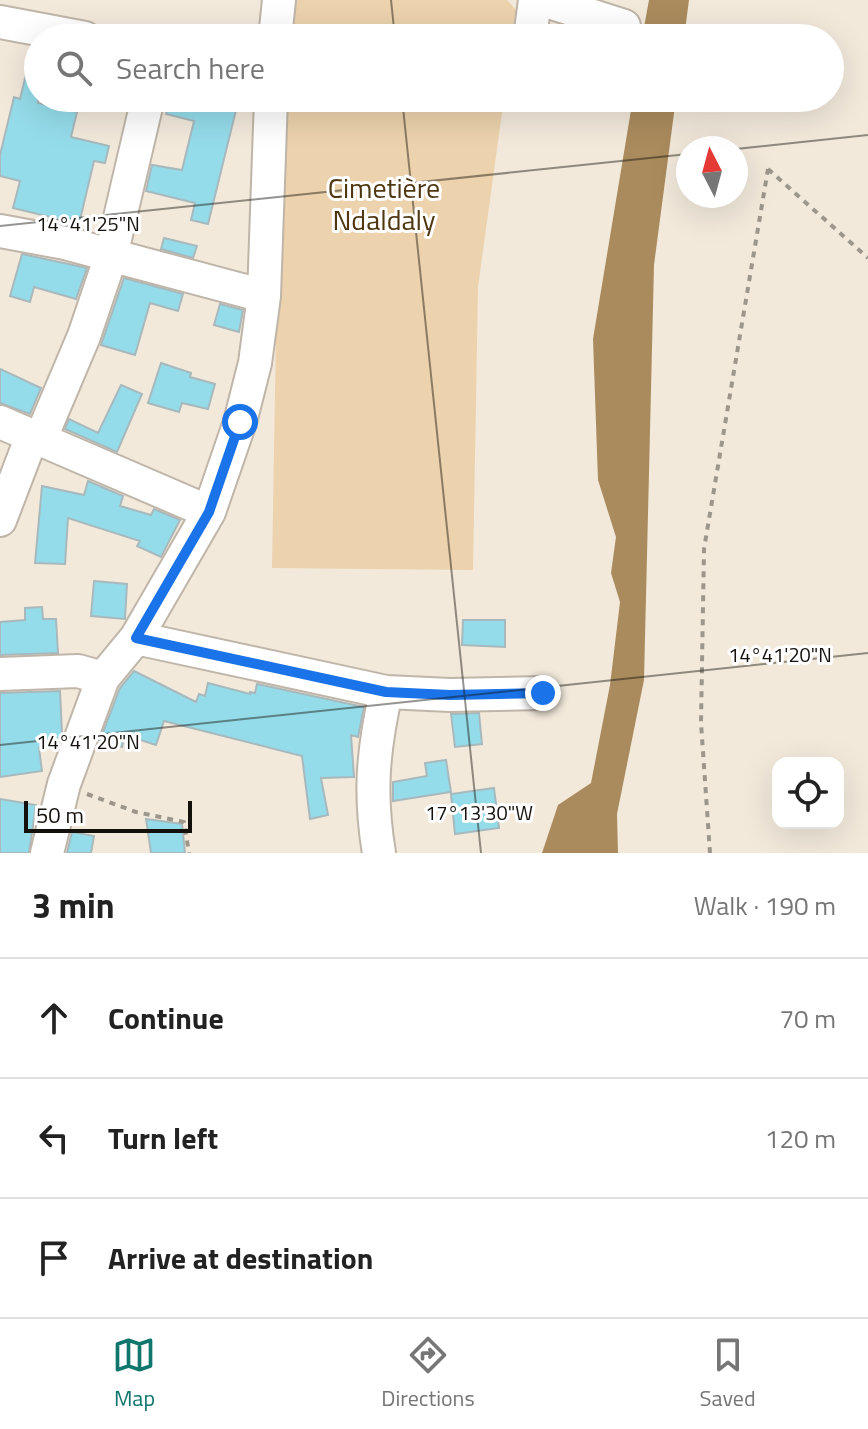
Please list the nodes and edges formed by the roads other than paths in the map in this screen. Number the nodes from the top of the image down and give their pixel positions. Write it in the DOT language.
graph roads {
  1 [pos="279,0"];
  2 [pos="535,0"];
  3 [pos="543,0"];
  4 [pos="0,22"];
  5 [pos="276,24"];
  6 [pos="532,24"];
  7 [pos="618,24"];
  8 [pos="24,27"];
  9 [pos="145,112"];
  10 [pos="271,112"];
  11 [pos="0,231"];
  12 [pos="111,256"];
  13 [pos="264,296"];
  14 [pos="0,422"];
  15 [pos="36,438"];
  16 [pos="209,512"];
  17 [pos="0,520"];
  18 [pos="136,638"];
  19 [pos="0,674"];
  20 [pos="103,678"];
  21 [pos="386,692"];
  22 [pos="543,693"];
  23 [pos="47,853"];
  24 [pos="379,853"];
  1 -- 5 [label="street"];
  2 -- 6 [label="street"];
  3 -- 7 [label="street"];
  4 -- 8 [label="street"];
  9 -- 12 [label="street"];
  10 -- 13 [label="street"];
  11 -- 12 [label="street"];
  12 -- 13 [label="street"];
  12 -- 15 [label="street"];
  13 -- 16 [label="street"];
  14 -- 15 [label="street"];
  15 -- 16 [label="street"];
  15 -- 17 [label="street"];
  16 -- 18 [label="street"];
  18 -- 20 [label="street"];
  18 -- 21 [label="street"];
  19 -- 20 [label="street"];
  20 -- 23 [label="street"];
  21 -- 22 [label="street"];
  21 -- 24 [label="street"];
}
